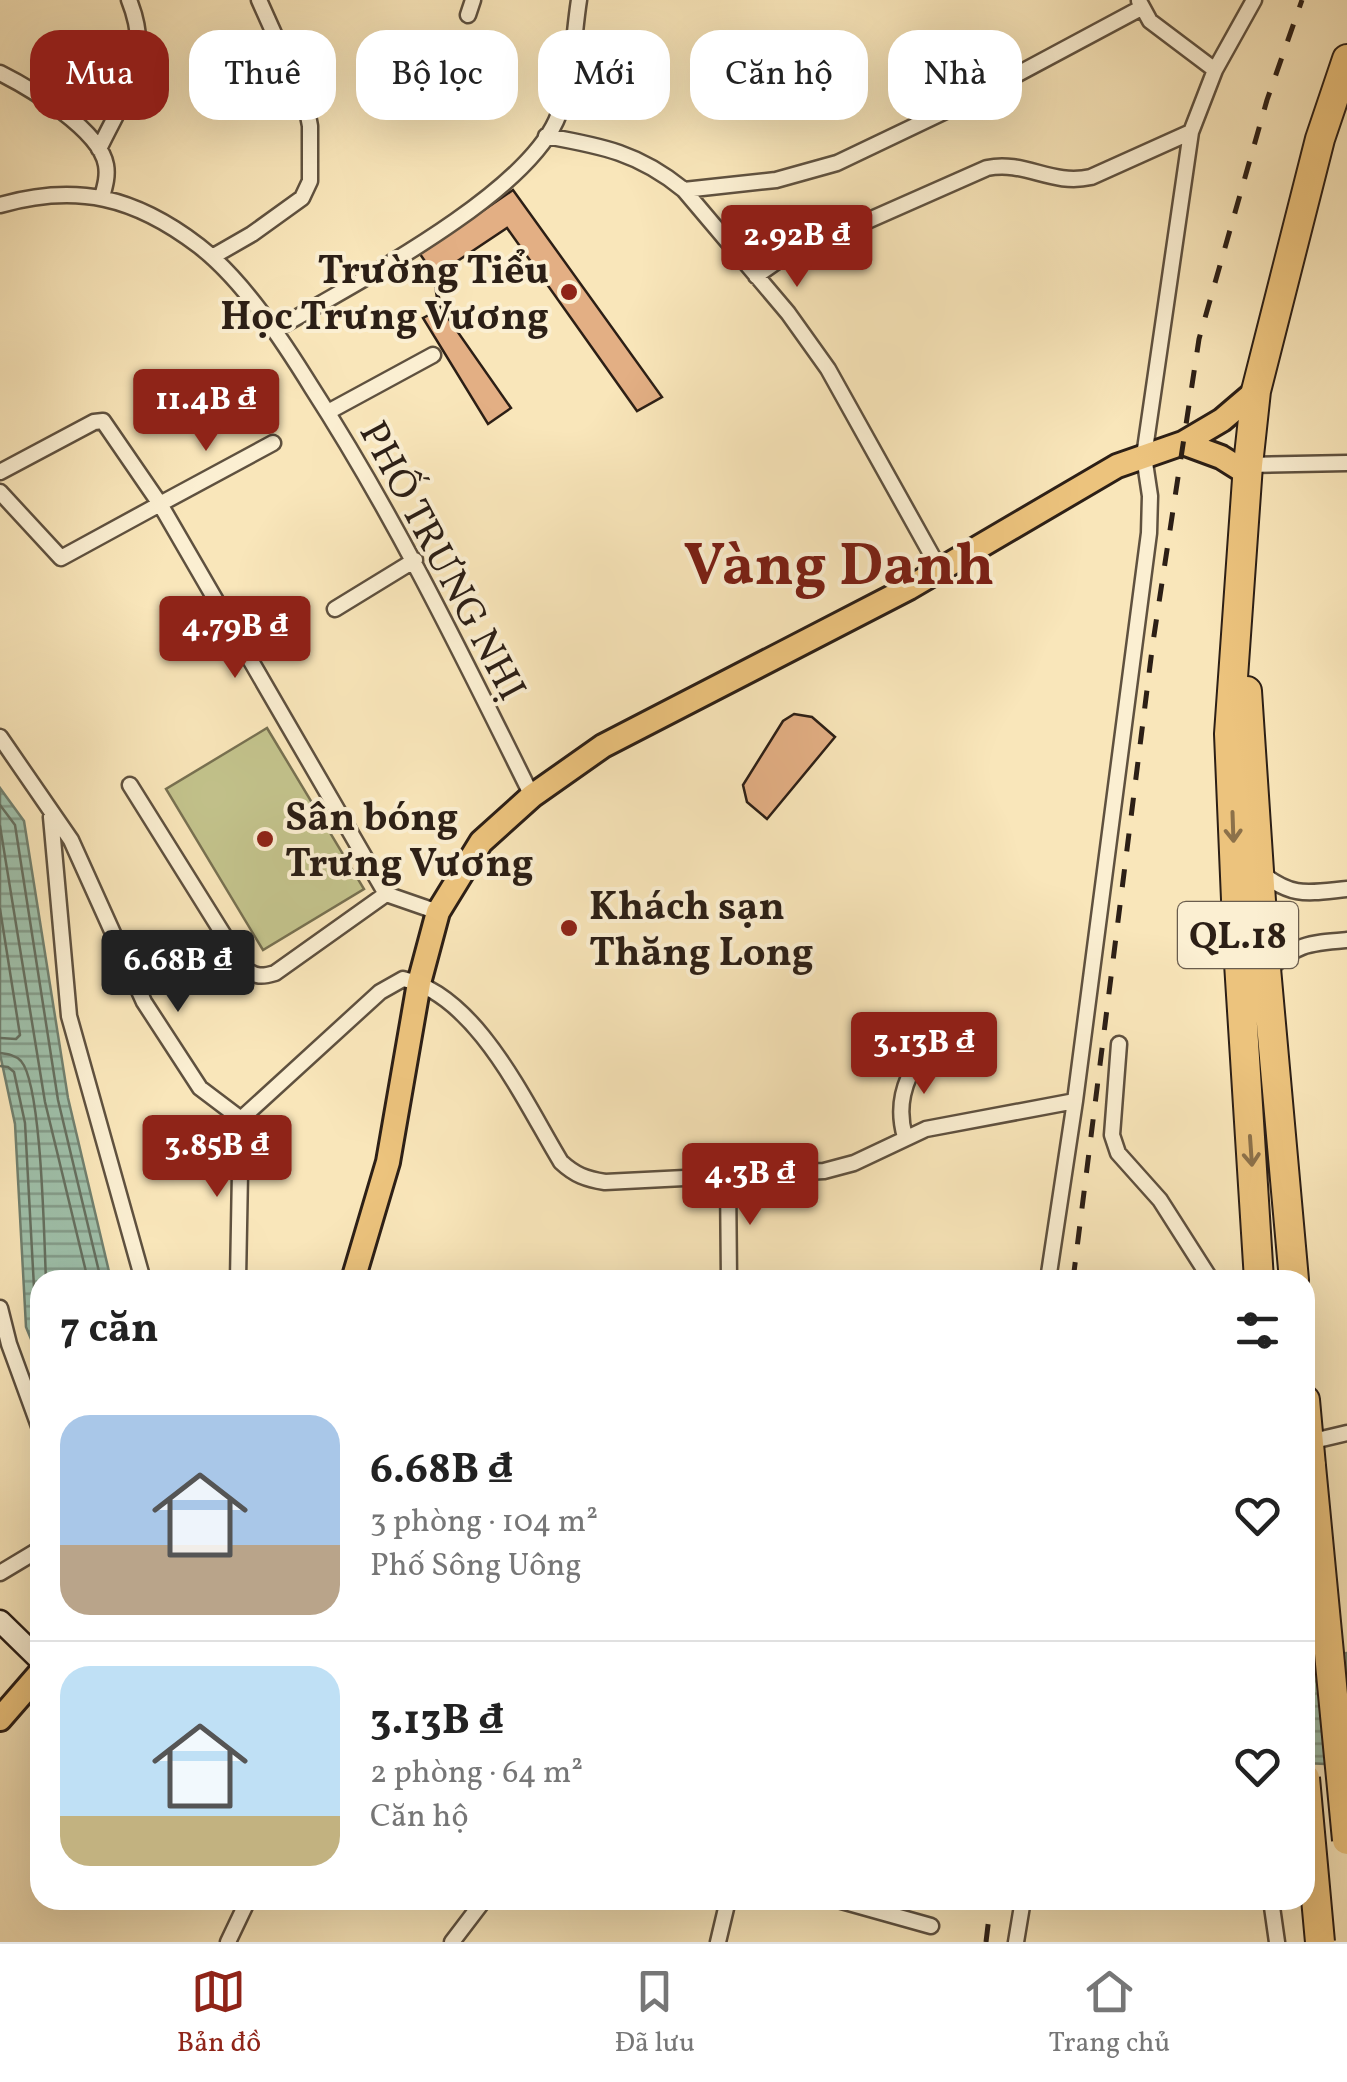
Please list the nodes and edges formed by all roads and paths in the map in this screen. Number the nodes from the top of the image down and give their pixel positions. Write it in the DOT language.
graph roads {
  1 [pos="129,0"];
  2 [pos="259,0"];
  3 [pos="579,0"];
  4 [pos="1254,0"];
  5 [pos="1140,4"];
  6 [pos="1347,59"];
  7 [pos="1215,70"];
  8 [pos="0,73"];
  9 [pos="1190,132"];
  10 [pos="546,136"];
  11 [pos="100,149"];
  12 [pos="684,190"];
  13 [pos="102,197"];
  14 [pos="0,205"];
  15 [pos="212,258"];
  16 [pos="756,276"];
  17 [pos="275,330"];
  18 [pos="433,355"];
  19 [pos="1256,391"];
  20 [pos="328,412"];
  21 [pos="273,442"];
  22 [pos="1183,443"];
  23 [pos="1144,456"];
  24 [pos="1347,462"];
  25 [pos="1248,469"];
  26 [pos="0,472"];
  27 [pos="0,492"];
  28 [pos="160,504"];
  29 [pos="415,560"];
  30 [pos="940,570"];
  31 [pos="1242,590"];
  32 [pos="335,610"];
  33 [pos="0,737"];
  34 [pos="130,785"];
  35 [pos="532,796"];
  36 [pos="51,811"];
  37 [pos="1258,870"];
  38 [pos="1347,890"];
  39 [pos="386,894"];
  40 [pos="438,912"];
  41 [pos="1347,940"];
  42 [pos="1266,973"];
  43 [pos="419,982"];
  44 [pos="1119,1044"];
  45 [pos="920,1055"];
  46 [pos="1076,1101"];
  47 [pos="240,1119"];
  48 [pos="906,1137"];
  49 [pos="728,1176"];
  50 [pos="140,1270"];
  51 [pos="238,1270"];
  52 [pos="356,1270"];
  53 [pos="729,1270"];
  54 [pos="1050,1270"];
  55 [pos="1205,1270"];
  56 [pos="1258,1270"];
  57 [pos="1293,1270"];
  58 [pos="0,1308"];
  59 [pos="30,1402"];
  60 [pos="1347,1433"];
  61 [pos="1315,1451"];
  62 [pos="1315,1546"];
  63 [pos="30,1555"];
  64 [pos="0,1574"];
  65 [pos="0,1620"];
  66 [pos="30,1650"];
  67 [pos="30,1685"];
  68 [pos="0,1720"];
  69 [pos="1330,1824"];
  70 [pos="1315,1887"];
  71 [pos="243,1910"];
  72 [pos="476,1910"];
  73 [pos="726,1910"];
  74 [pos="874,1910"];
  75 [pos="1021,1910"];
  76 [pos="1273,1910"];
  77 [pos="931,1926"];
  78 [pos="228,1942"];
  79 [pos="452,1942"];
  80 [pos="718,1942"];
  81 [pos="1016,1942"];
  82 [pos="1277,1942"];
  83 [pos="1320,1942"];
  1 -- 11 [label="street"];
  2 -- 15 [label="street"];
  3 -- 10 [label="street"];
  4 -- 7 [label="street"];
  5 -- 7 [label="street"];
  5 -- 12 [label="street"];
  6 -- 19 [label="highway, QL.18"];
  7 -- 9 [label="street"];
  8 -- 11 [label="street"];
  9 -- 16 [label="street"];
  9 -- 23 [label="street"];
  10 -- 12 [label="street"];
  10 -- 17 [label="street"];
  11 -- 13 [label="street"];
  12 -- 16 [label="street"];
  13 -- 14 [label="street, PHỐ TRƯNG NHỊ"];
  13 -- 15 [label="street, PHỐ TRƯNG NHỊ"];
  15 -- 17 [label="street, PHỐ TRƯNG NHỊ"];
  16 -- 30 [label="street"];
  17 -- 20 [label="street, PHỐ TRƯNG NHỊ"];
  18 -- 20 [label="street"];
  19 -- 22 [label="main road"];
  19 -- 25 [label="highway, QL.18"];
  20 -- 29 [label="street, PHỐ TRƯNG NHỊ"];
  21 -- 28 [label="street"];
  22 -- 23 [label="main road"];
  22 -- 25 [label="main road"];
  23 -- 30 [label="main road"];
  23 -- 46 [label="street"];
  24 -- 25 [label="street"];
  25 -- 31 [label="highway, QL.18"];
  26 -- 28 [label="street"];
  27 -- 28 [label="street"];
  28 -- 39 [label="street"];
  29 -- 32 [label="street"];
  29 -- 35 [label="street, PHỐ TRƯNG NHỊ"];
  30 -- 35 [label="main road"];
  31 -- 37 [label="highway, QL.18"];
  31 -- 56 [label="highway, QL.18, one-way"];
  33 -- 36 [label="street"];
  34 -- 39 [label="street"];
  35 -- 40 [label="main road"];
  36 -- 47 [label="street"];
  36 -- 50 [label="street"];
  37 -- 38 [label="street"];
  37 -- 42 [label="highway, QL.18"];
  39 -- 40 [label="street"];
  40 -- 43 [label="main road"];
  41 -- 42 [label="street"];
  42 -- 57 [label="highway, QL.18"];
  43 -- 47 [label="street"];
  43 -- 49 [label="street"];
  43 -- 52 [label="main road"];
  44 -- 55 [label="street"];
  45 -- 48 [label="street"];
  46 -- 48 [label="street"];
  46 -- 54 [label="street"];
  47 -- 51 [label="street"];
  48 -- 49 [label="street"];
  49 -- 53 [label="street"];
  58 -- 59 [label="street"];
  60 -- 61 [label="street"];
  62 -- 69 [label="highway, bridge"];
  63 -- 64 [label="street"];
  65 -- 66 [label="street"];
  67 -- 68 [label="main road"];
  70 -- 83 [label="highway, bridge"];
  71 -- 78 [label="street"];
  72 -- 79 [label="street"];
  73 -- 80 [label="street"];
  74 -- 77 [label="street"];
  75 -- 81 [label="street"];
  76 -- 82 [label="street"];
}
